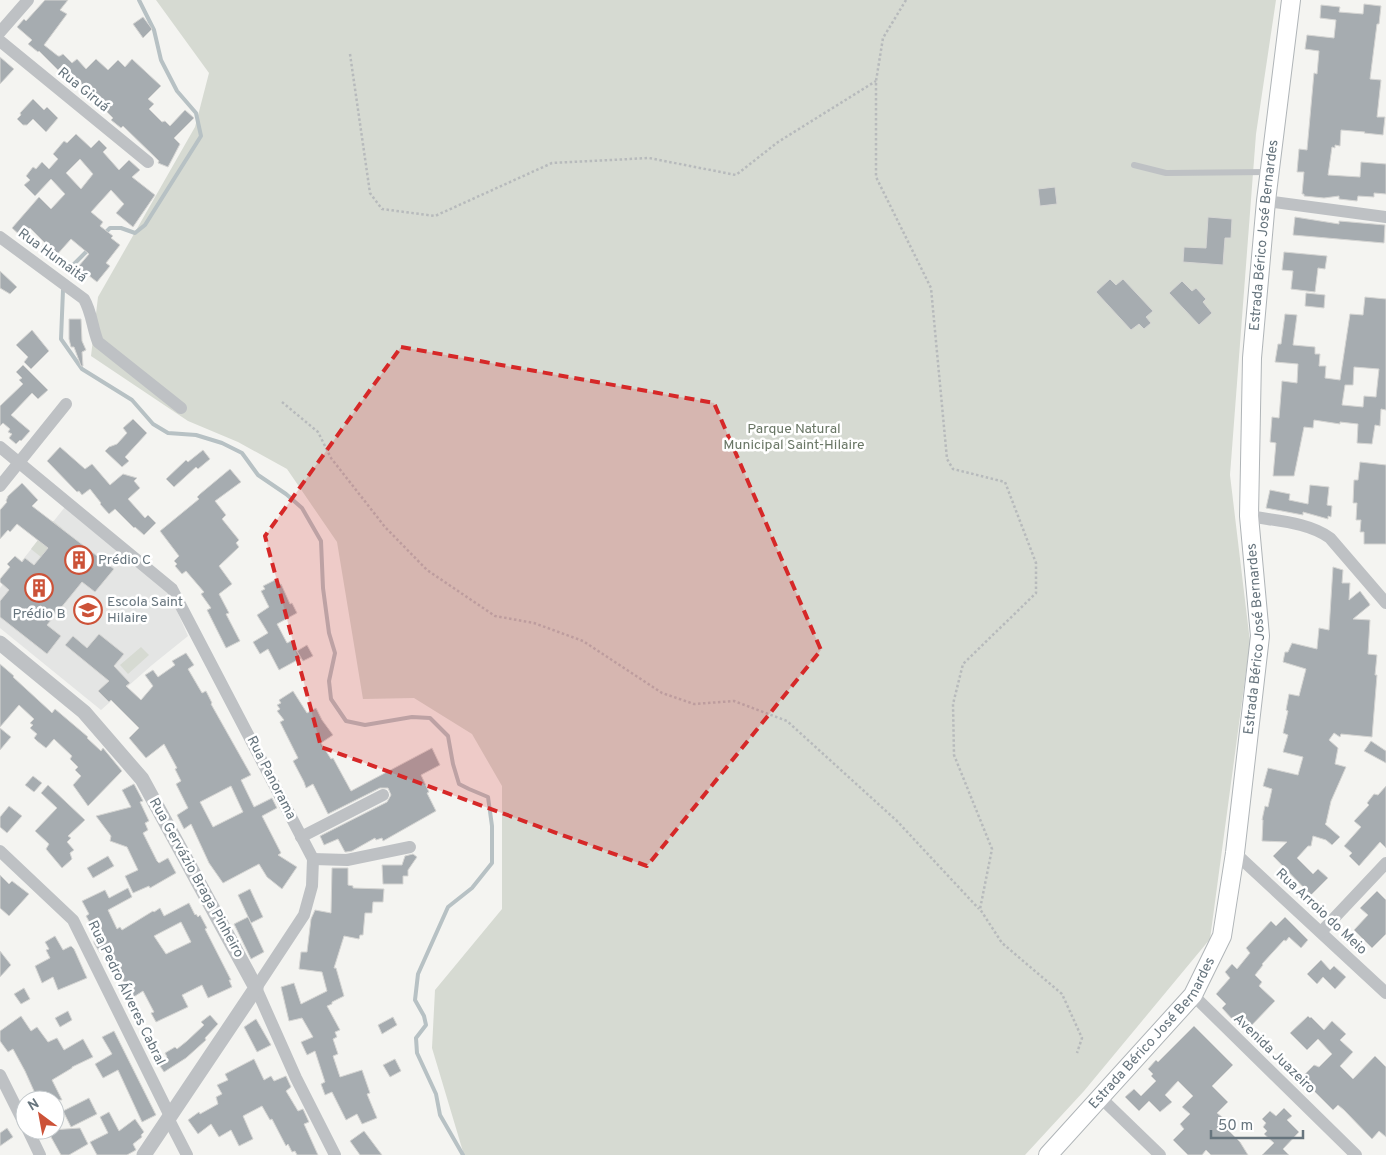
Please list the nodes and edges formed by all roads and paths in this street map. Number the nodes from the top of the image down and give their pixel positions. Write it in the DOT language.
graph roads {
  1 [pos="28,0"];
  2 [pos="906,0"];
  3 [pos="1291,0"];
  4 [pos="0,32"];
  5 [pos="0,41"];
  6 [pos="350,54"];
  7 [pos="876,81"];
  8 [pos="148,162"];
  9 [pos="1134,166"];
  10 [pos="1269,172"];
  11 [pos="1266,201"];
  12 [pos="1386,216"];
  13 [pos="0,237"];
  14 [pos="282,402"];
  15 [pos="66,404"];
  16 [pos="181,408"];
  17 [pos="0,447"];
  18 [pos="20,464"];
  19 [pos="0,486"];
  20 [pos="1249,516"];
  21 [pos="1386,603"];
  22 [pos="0,643"];
  23 [pos="383,795"];
  24 [pos="301,837"];
  25 [pos="410,847"];
  26 [pos="0,852"];
  27 [pos="1235,853"];
  28 [pos="313,859"];
  29 [pos="1386,863"];
  30 [pos="980,909"];
  31 [pos="1321,932"];
  32 [pos="256,988"];
  33 [pos="1386,993"];
  34 [pos="1193,995"];
  35 [pos="1077,1053"];
  36 [pos="0,1075"];
  37 [pos="1100,1097"];
  38 [pos="15,1104"];
  39 [pos="169,1117"];
  40 [pos="33,1140"];
  41 [pos="40,1155"];
  42 [pos="144,1155"];
  43 [pos="187,1155"];
  44 [pos="335,1155"];
  45 [pos="1048,1155"];
  46 [pos="1160,1155"];
  47 [pos="1356,1155"];
  1 -- 4 [label="street"];
  2 -- 7 [label="path"];
  3 -- 10 [label="main road, Estrada Bérico José Bernardes"];
  5 -- 8 [label="street, Rua Giruá"];
  6 -- 7 [label="path"];
  7 -- 30 [label="path"];
  9 -- 10 [label="lane"];
  10 -- 11 [label="main road, Estrada Bérico José Bernardes"];
  11 -- 12 [label="street"];
  11 -- 20 [label="main road, Estrada Bérico José Bernardes"];
  13 -- 16 [label="street, Rua Humaitá"];
  14 -- 30 [label="path"];
  15 -- 18 [label="street"];
  17 -- 18 [label="street, Rua Panorama"];
  18 -- 19 [label="street"];
  18 -- 24 [label="street, Rua Panorama"];
  20 -- 21 [label="street"];
  20 -- 27 [label="main road, Estrada Bérico José Bernardes"];
  22 -- 32 [label="street, Rua Gervázio Braga Pinheiro"];
  23 -- 24 [label="street"];
  24 -- 28 [label="street, Rua Panorama"];
  25 -- 28 [label="street"];
  26 -- 39 [label="street, Rua Pedro Álveres Cabral"];
  27 -- 31 [label="street, Rua Arroio do Meio"];
  27 -- 34 [label="main road, Estrada Bérico José Bernardes"];
  28 -- 32 [label="street"];
  29 -- 31 [label="street"];
  30 -- 35 [label="path"];
  31 -- 33 [label="street, Rua Arroio do Meio"];
  32 -- 39 [label="street"];
  32 -- 44 [label="street, Rua Gervázio Braga Pinheiro"];
  34 -- 37 [label="main road, Estrada Bérico José Bernardes"];
  34 -- 47 [label="street, Avenida Juazeiro"];
  36 -- 38 [label="street"];
  37 -- 45 [label="main road, Estrada Bérico José Bernardes"];
  37 -- 46 [label="street"];
  39 -- 42 [label="street"];
  39 -- 43 [label="street, Rua Pedro Álveres Cabral"];
  40 -- 41 [label="street"];
}
